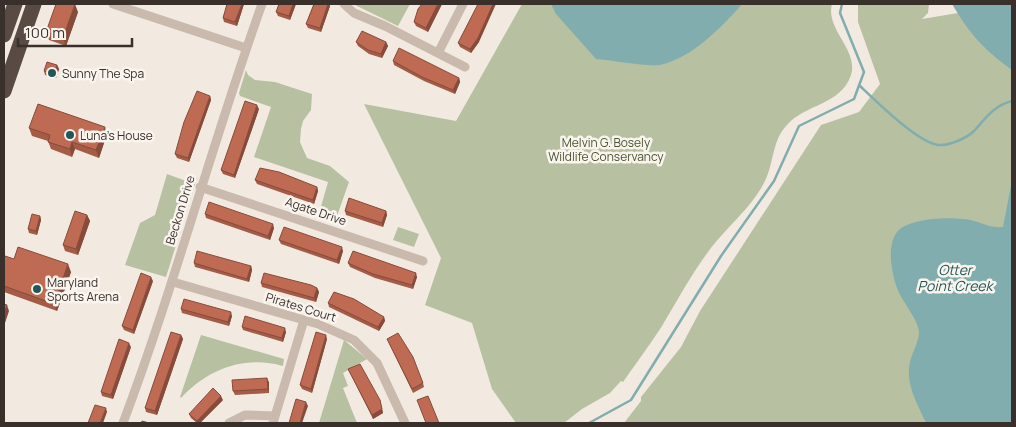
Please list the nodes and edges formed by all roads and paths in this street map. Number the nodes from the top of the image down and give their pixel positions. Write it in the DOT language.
graph roads {
  1 [pos="15,4"];
  2 [pos="34,4"];
  3 [pos="113,4"];
  4 [pos="262,4"];
  5 [pos="344,4"];
  6 [pos="463,4"];
  7 [pos="4,35"];
  8 [pos="246,48"];
  9 [pos="438,53"];
  10 [pos="464,67"];
  11 [pos="4,91"];
  12 [pos="200,187"];
  13 [pos="424,261"];
  14 [pos="173,282"];
  15 [pos="304,320"];
  16 [pos="274,420"];
  17 [pos="123,423"];
  18 [pos="229,423"];
  19 [pos="405,423"];
  1 -- 7 [label="highway"];
  2 -- 11 [label="highway"];
  3 -- 8 [label="street"];
  4 -- 8 [label="street, Beckon Drive"];
  5 -- 9 [label="street"];
  6 -- 9 [label="street"];
  8 -- 12 [label="street, Beckon Drive"];
  9 -- 10 [label="street"];
  12 -- 13 [label="street, Agate Drive"];
  12 -- 14 [label="street, Beckon Drive"];
  14 -- 15 [label="street, Pirates Court"];
  14 -- 17 [label="street, Beckon Drive"];
  15 -- 16 [label="street"];
  15 -- 19 [label="street, Pirates Court"];
  16 -- 18 [label="street"];
}
